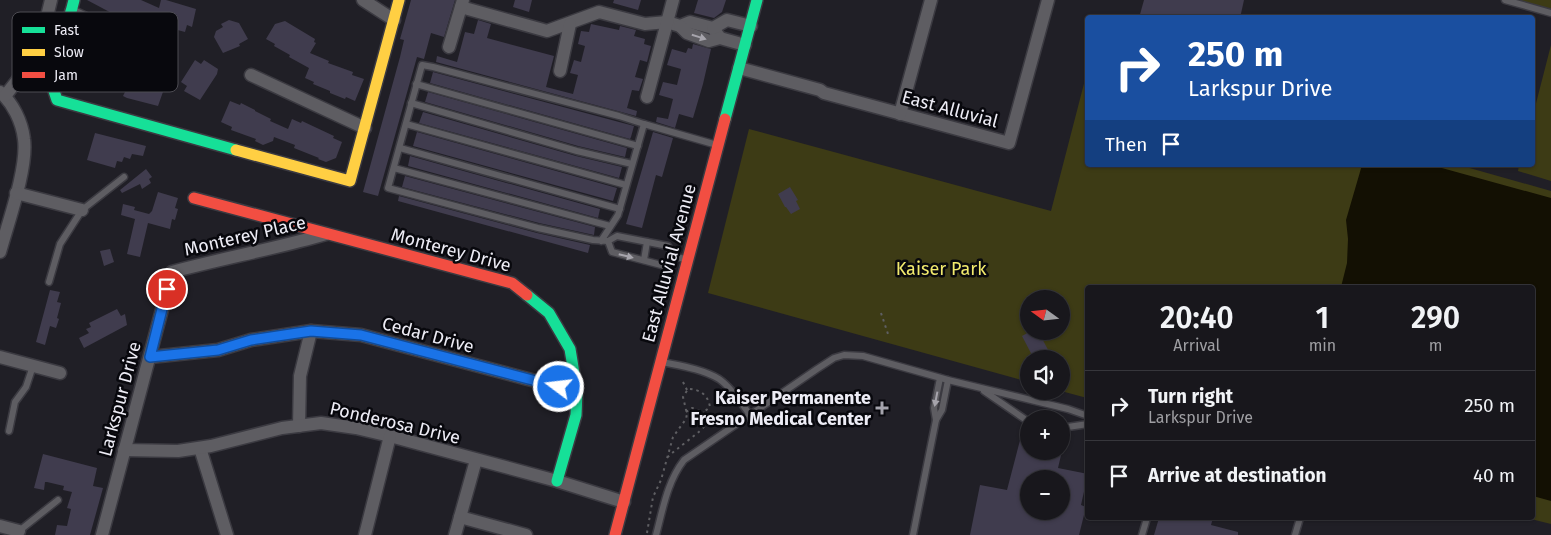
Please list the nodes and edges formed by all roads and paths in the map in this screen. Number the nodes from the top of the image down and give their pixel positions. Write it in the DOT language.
graph roads {
  1 [pos="363,0"];
  2 [pos="399,0"];
  3 [pos="674,0"];
  4 [pos="757,0"];
  5 [pos="931,0"];
  6 [pos="1048,0"];
  7 [pos="1505,0"];
  8 [pos="462,3"];
  9 [pos="1551,12"];
  10 [pos="394,20"];
  11 [pos="668,22"];
  12 [pos="570,24"];
  13 [pos="751,26"];
  14 [pos="717,33"];
  15 [pos="745,45"];
  16 [pos="449,47"];
  17 [pos="739,68"];
  18 [pos="560,71"];
  19 [pos="251,75"];
  20 [pos="12,83"];
  21 [pos="416,84"];
  22 [pos="54,92"];
  23 [pos="2,94"];
  24 [pos="647,97"];
  25 [pos="411,103"];
  26 [pos="900,114"];
  27 [pos="406,124"];
  28 [pos="644,124"];
  29 [pos="365,128"];
  30 [pos="638,146"];
  31 [pos="719,146"];
  32 [pos="400,148"];
  33 [pos="632,164"];
  34 [pos="394,168"];
  35 [pos="124,177"];
  36 [pos="626,186"];
  37 [pos="16,193"];
  38 [pos="194,198"];
  39 [pos="620,209"];
  40 [pos="82,210"];
  41 [pos="610,226"];
  42 [pos="326,234"];
  43 [pos="604,241"];
  44 [pos="647,242"];
  45 [pos="0,252"];
  46 [pos="674,256"];
  47 [pos="644,260"];
  48 [pos="688,260"];
  49 [pos="172,272"];
  50 [pos="49,282"];
  51 [pos="881,313"];
  52 [pos="311,331"];
  53 [pos="888,334"];
  54 [pos="0,357"];
  55 [pos="150,357"];
  56 [pos="661,362"];
  57 [pos="33,366"];
  58 [pos="60,373"];
  59 [pos="940,378"];
  60 [pos="948,380"];
  61 [pos="683,382"];
  62 [pos="981,388"];
  63 [pos="687,390"];
  64 [pos="577,392"];
  65 [pos="686,412"];
  66 [pos="704,412"];
  67 [pos="750,415"];
  68 [pos="1085,415"];
  69 [pos="1020,416"];
  70 [pos="936,420"];
  71 [pos="1085,424"];
  72 [pos="299,426"];
  73 [pos="1070,427"];
  74 [pos="9,431"];
  75 [pos="390,436"];
  76 [pos="200,448"];
  77 [pos="124,450"];
  78 [pos="668,458"];
  79 [pos="476,460"];
  80 [pos="557,481"];
  81 [pos="58,500"];
  82 [pos="624,502"];
  83 [pos="460,517"];
  84 [pos="1146,520"];
  85 [pos="1299,520"];
  86 [pos="0,526"];
  87 [pos="19,531"];
  88 [pos="102,535"];
  89 [pos="227,535"];
  90 [pos="364,535"];
  91 [pos="456,535"];
  92 [pos="526,535"];
  93 [pos="615,535"];
  94 [pos="646,535"];
  95 [pos="656,535"];
  96 [pos="913,535"];
  97 [pos="1142,535"];
  98 [pos="1295,535"];
  1 -- 10 [label="street"];
  2 -- 10 [label="street"];
  3 -- 11 [label="street"];
  4 -- 13 [label="street, East Alluvial Avenue"];
  5 -- 26 [label="street"];
  6 -- 26 [label="street, East Alluvial"];
  7 -- 9 [label="lane"];
  8 -- 12 [label="street"];
  8 -- 16 [label="street"];
  10 -- 29 [label="street"];
  11 -- 12 [label="street"];
  11 -- 14 [label="street"];
  11 -- 24 [label="street"];
  12 -- 18 [label="street"];
  13 -- 14 [label="street"];
  13 -- 15 [label="street, East Alluvial Avenue"];
  14 -- 15 [label="street"];
  15 -- 17 [label="street, East Alluvial Avenue"];
  17 -- 26 [label="street, East Alluvial"];
  17 -- 31 [label="street, East Alluvial Avenue"];
  19 -- 29 [label="street"];
  20 -- 23 [label="street"];
  21 -- 25 [label="lane"];
  21 -- 28 [label="lane"];
  21 -- 30 [label="lane"];
  22 -- 29 [label="street"];
  23 -- 37 [label="street"];
  25 -- 27 [label="lane"];
  25 -- 33 [label="lane"];
  27 -- 32 [label="lane"];
  27 -- 36 [label="lane"];
  28 -- 30 [label="lane"];
  28 -- 31 [label="lane"];
  30 -- 33 [label="lane"];
  31 -- 48 [label="street, East Alluvial Avenue"];
  32 -- 34 [label="lane"];
  32 -- 39 [label="lane"];
  33 -- 36 [label="lane"];
  34 -- 41 [label="lane"];
  34 -- 43 [label="lane"];
  35 -- 40 [label="lane"];
  36 -- 39 [label="lane"];
  37 -- 40 [label="street"];
  37 -- 45 [label="street"];
  38 -- 42 [label="street, Monterey Drive"];
  39 -- 41 [label="lane"];
  40 -- 50 [label="lane"];
  41 -- 43 [label="lane"];
  42 -- 49 [label="street, Monterey Place"];
  42 -- 64 [label="street, Monterey Drive"];
  43 -- 44 [label="lane"];
  43 -- 47 [label="lane, one-way"];
  44 -- 46 [label="lane"];
  44 -- 47 [label="lane"];
  46 -- 47 [label="lane"];
  46 -- 48 [label="lane"];
  48 -- 56 [label="street, East Alluvial Avenue"];
  49 -- 55 [label="street, Larkspur Drive"];
  51 -- 53 [label="path"];
  52 -- 55 [label="street, Cedar Drive"];
  52 -- 64 [label="street, Cedar Drive"];
  52 -- 72 [label="street"];
  54 -- 57 [label="street"];
  55 -- 77 [label="street, Larkspur Drive"];
  56 -- 67 [label="lane"];
  56 -- 82 [label="street, East Alluvial Avenue"];
  57 -- 58 [label="street"];
  57 -- 74 [label="lane"];
  59 -- 60 [label="lane"];
  59 -- 67 [label="lane"];
  59 -- 70 [label="lane, one-way"];
  60 -- 62 [label="lane"];
  60 -- 70 [label="lane"];
  61 -- 63 [label="path"];
  62 -- 68 [label="lane"];
  62 -- 69 [label="lane"];
  63 -- 65 [label="path"];
  63 -- 66 [label="path"];
  64 -- 80 [label="street, Monterey Drive"];
  65 -- 66 [label="path"];
  65 -- 78 [label="path"];
  66 -- 78 [label="path"];
  67 -- 95 [label="lane"];
  70 -- 96 [label="lane"];
  71 -- 73 [label="lane"];
  72 -- 75 [label="street, Ponderosa Drive"];
  72 -- 76 [label="street, Ponderosa Drive"];
  75 -- 79 [label="street, Ponderosa Drive"];
  75 -- 90 [label="street"];
  76 -- 77 [label="street, Ponderosa Drive"];
  76 -- 89 [label="street"];
  77 -- 88 [label="street, Larkspur Drive"];
  78 -- 94 [label="path"];
  79 -- 80 [label="street, Ponderosa Drive"];
  79 -- 83 [label="street"];
  80 -- 82 [label="street, Ponderosa Drive"];
  81 -- 87 [label="lane"];
  82 -- 93 [label="street, East Alluvial Avenue"];
  83 -- 91 [label="street"];
  83 -- 92 [label="street"];
  84 -- 97 [label="lane"];
  85 -- 98 [label="lane"];
  86 -- 87 [label="street"];
}
